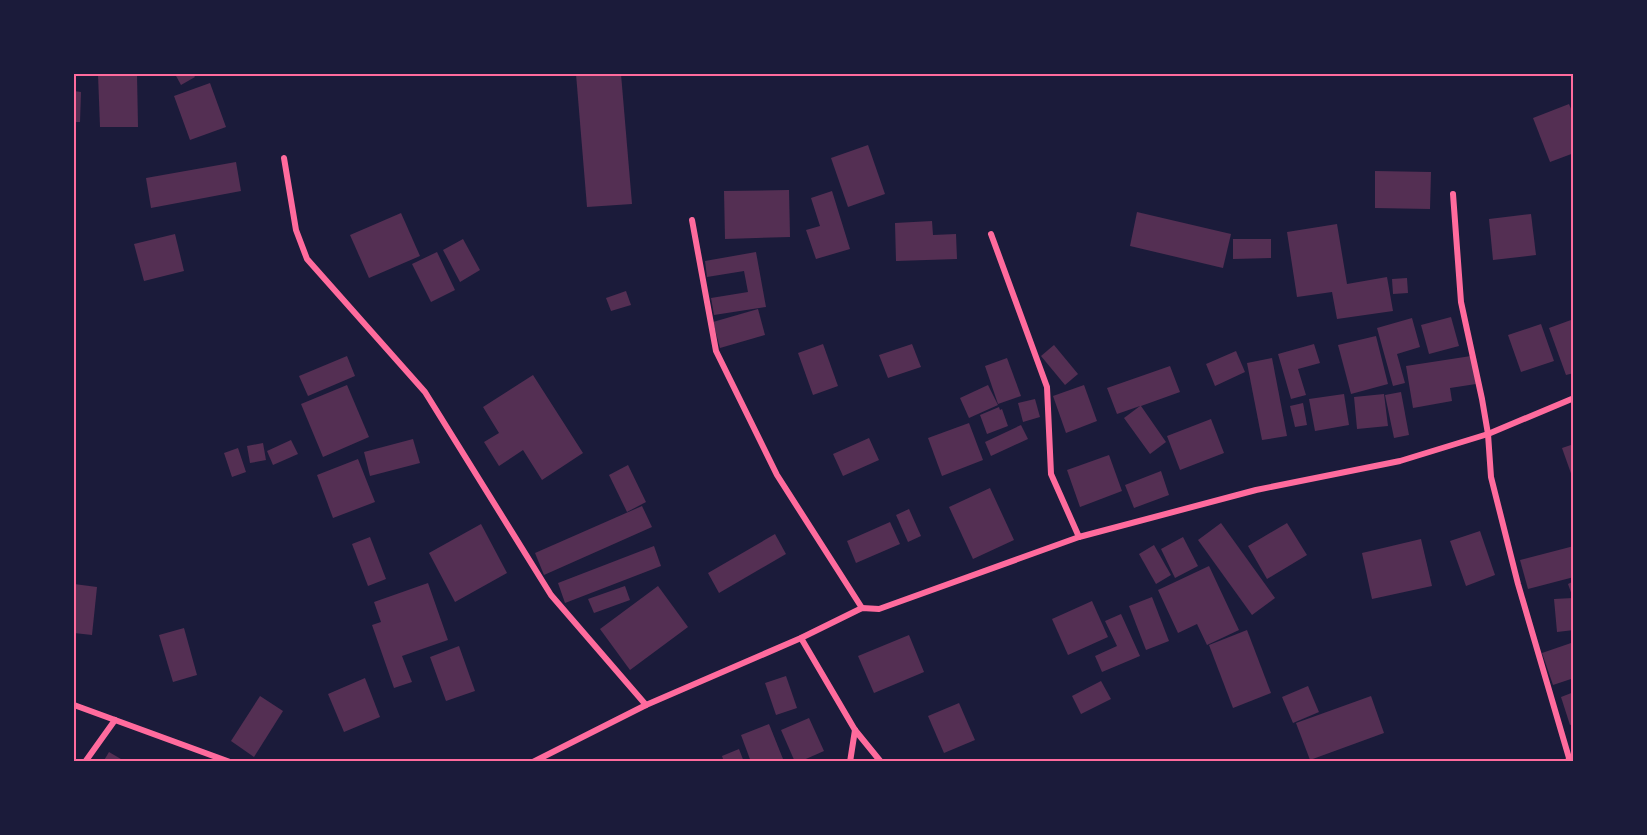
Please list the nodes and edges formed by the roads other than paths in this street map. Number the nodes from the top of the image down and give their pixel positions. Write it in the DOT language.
graph roads {
  1 [pos="284,158"];
  2 [pos="1453,194"];
  3 [pos="692,220"];
  4 [pos="991,234"];
  5 [pos="1574,398"];
  6 [pos="1488,434"];
  7 [pos="1079,537"];
  8 [pos="862,608"];
  9 [pos="801,638"];
  10 [pos="74,705"];
  11 [pos="646,705"];
  12 [pos="115,720"];
  13 [pos="855,730"];
  14 [pos="86,762"];
  15 [pos="230,762"];
  16 [pos="533,762"];
  17 [pos="850,762"];
  18 [pos="880,762"];
  19 [pos="1568,762"];
  1 -- 11 [label="street"];
  2 -- 6 [label="street"];
  3 -- 8 [label="street"];
  4 -- 7 [label="street"];
  5 -- 6 [label="street"];
  6 -- 7 [label="street"];
  6 -- 19 [label="street"];
  7 -- 8 [label="street"];
  8 -- 9 [label="street"];
  9 -- 11 [label="street"];
  9 -- 13 [label="street"];
  10 -- 12 [label="street"];
  11 -- 16 [label="street"];
  12 -- 14 [label="street"];
  12 -- 15 [label="street"];
  13 -- 17 [label="street"];
  13 -- 18 [label="street"];
}
